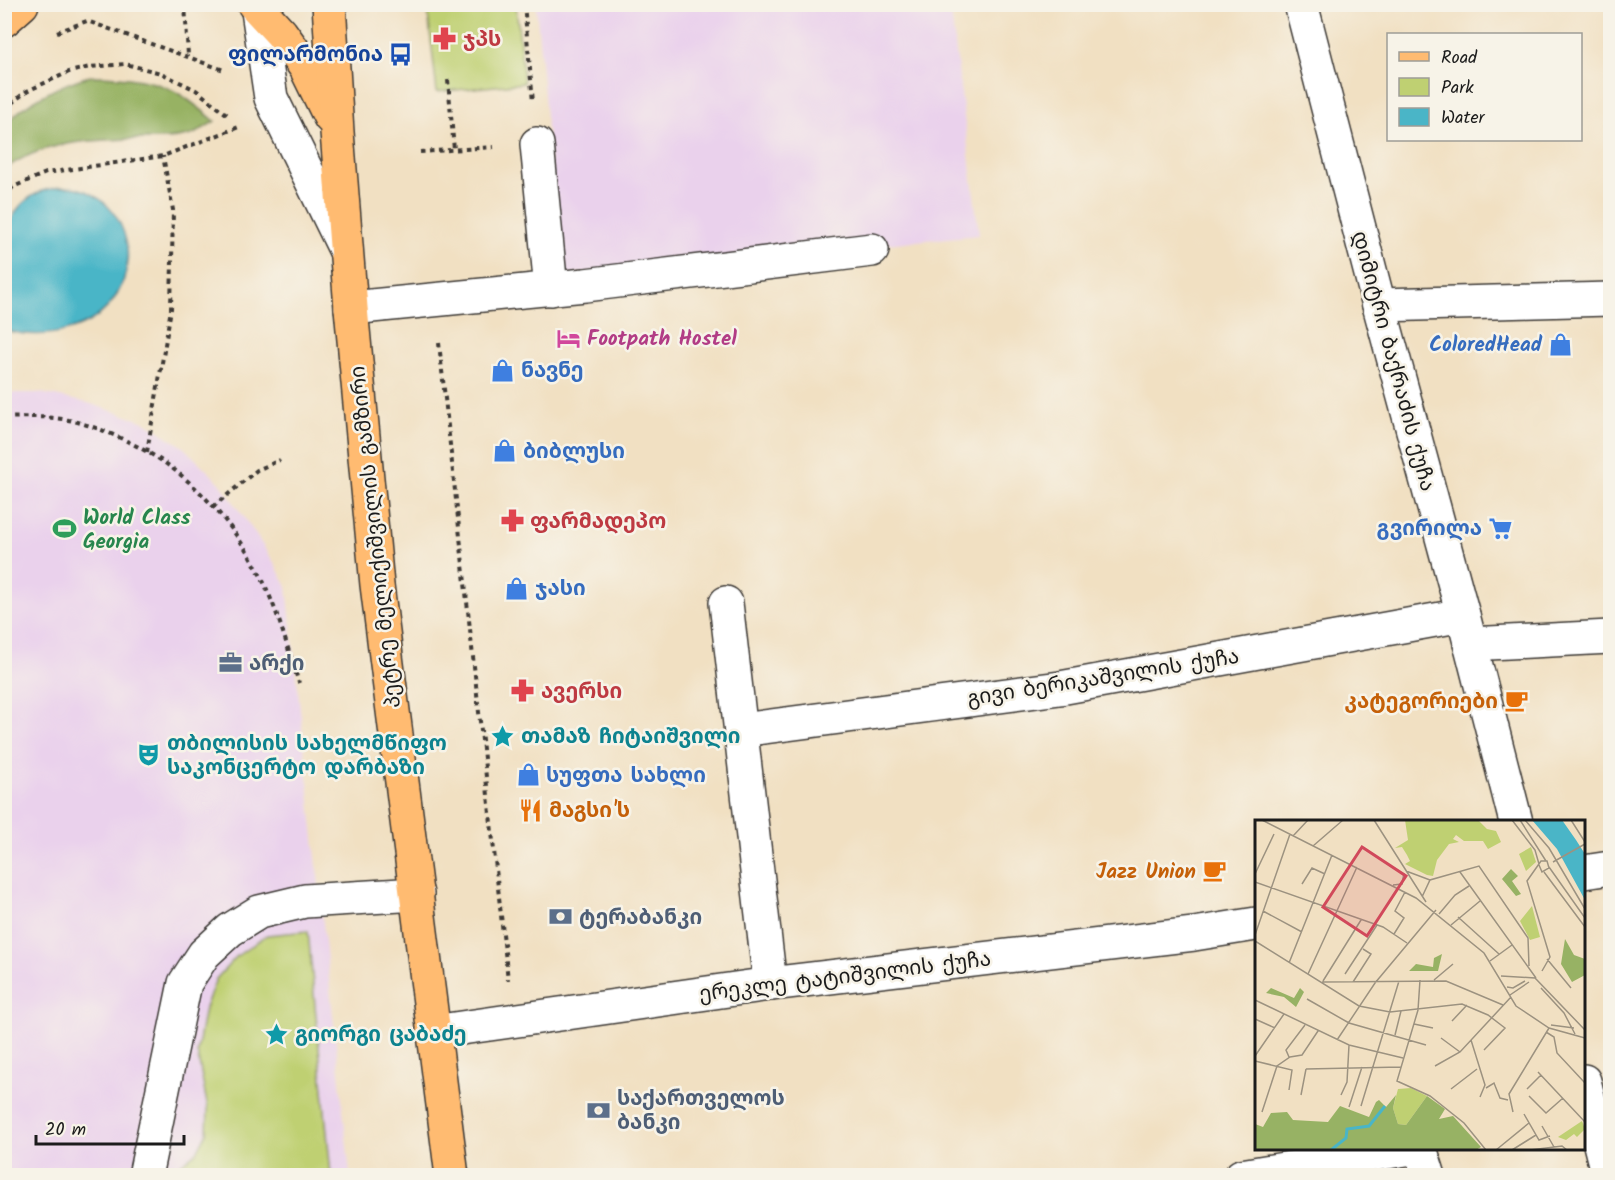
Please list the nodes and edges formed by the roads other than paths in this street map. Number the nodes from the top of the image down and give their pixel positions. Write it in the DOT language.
graph roads {
  1 [pos="22,4"];
  2 [pos="329,4"];
  3 [pos="1301,4"];
  4 [pos="256,6"];
  5 [pos="4,20"];
  6 [pos="337,132"];
  7 [pos="537,144"];
  8 [pos="872,250"];
  9 [pos="346,251"];
  10 [pos="551,289"];
  11 [pos="1611,300"];
  12 [pos="1379,305"];
  13 [pos="351,309"];
  14 [pos="726,603"];
  15 [pos="1467,629"];
  16 [pos="1611,637"];
  17 [pos="741,730"];
  18 [pos="1515,820"];
  19 [pos="1611,868"];
  20 [pos="1585,872"];
  21 [pos="417,894"];
  22 [pos="1255,924"];
  23 [pos="770,984"];
  24 [pos="434,1032"];
  25 [pos="1585,1084"];
  26 [pos="1604,1133"];
  27 [pos="1406,1150"];
  28 [pos="1420,1150"];
  29 [pos="145,1176"];
  30 [pos="452,1176"];
  31 [pos="1241,1176"];
  32 [pos="1429,1176"];
  33 [pos="1608,1176"];
  1 -- 5 [label="main road"];
  2 -- 6 [label="main road, პეტრე მელიქიშვილის გამზირი"];
  3 -- 12 [label="street, დიმიტრი ბაქრაძის ქუჩა"];
  4 -- 6 [label="main road"];
  4 -- 9 [label="street"];
  6 -- 9 [label="main road, პეტრე მელიქიშვილის გამზირი"];
  7 -- 10 [label="street"];
  8 -- 10 [label="street"];
  9 -- 13 [label="main road, პეტრე მელიქიშვილის გამზირი"];
  10 -- 13 [label="street"];
  11 -- 12 [label="street"];
  12 -- 15 [label="street, დიმიტრი ბაქრაძის ქუჩა"];
  13 -- 21 [label="main road, პეტრე მელიქიშვილის გამზირი"];
  14 -- 17 [label="street"];
  15 -- 16 [label="street, გივი ბერიკაშვილის ქუჩა"];
  15 -- 17 [label="street, გივი ბერიკაშვილის ქუჩა"];
  15 -- 18 [label="street, დიმიტრი ბაქრაძის ქუჩა"];
  17 -- 23 [label="street"];
  19 -- 20 [label="street"];
  21 -- 24 [label="main road, პეტრე მელიქიშვილის გამზირი"];
  21 -- 29 [label="street"];
  22 -- 23 [label="street, ერეკლე ტატიშვილის ქუჩა"];
  23 -- 24 [label="street, ერეკლე ტატიშვილის ქუჩა"];
  24 -- 30 [label="main road, პეტრე მელიქიშვილის გამზირი"];
  25 -- 26 [label="street"];
  26 -- 33 [label="street"];
  27 -- 31 [label="street"];
  28 -- 32 [label="street"];
}
